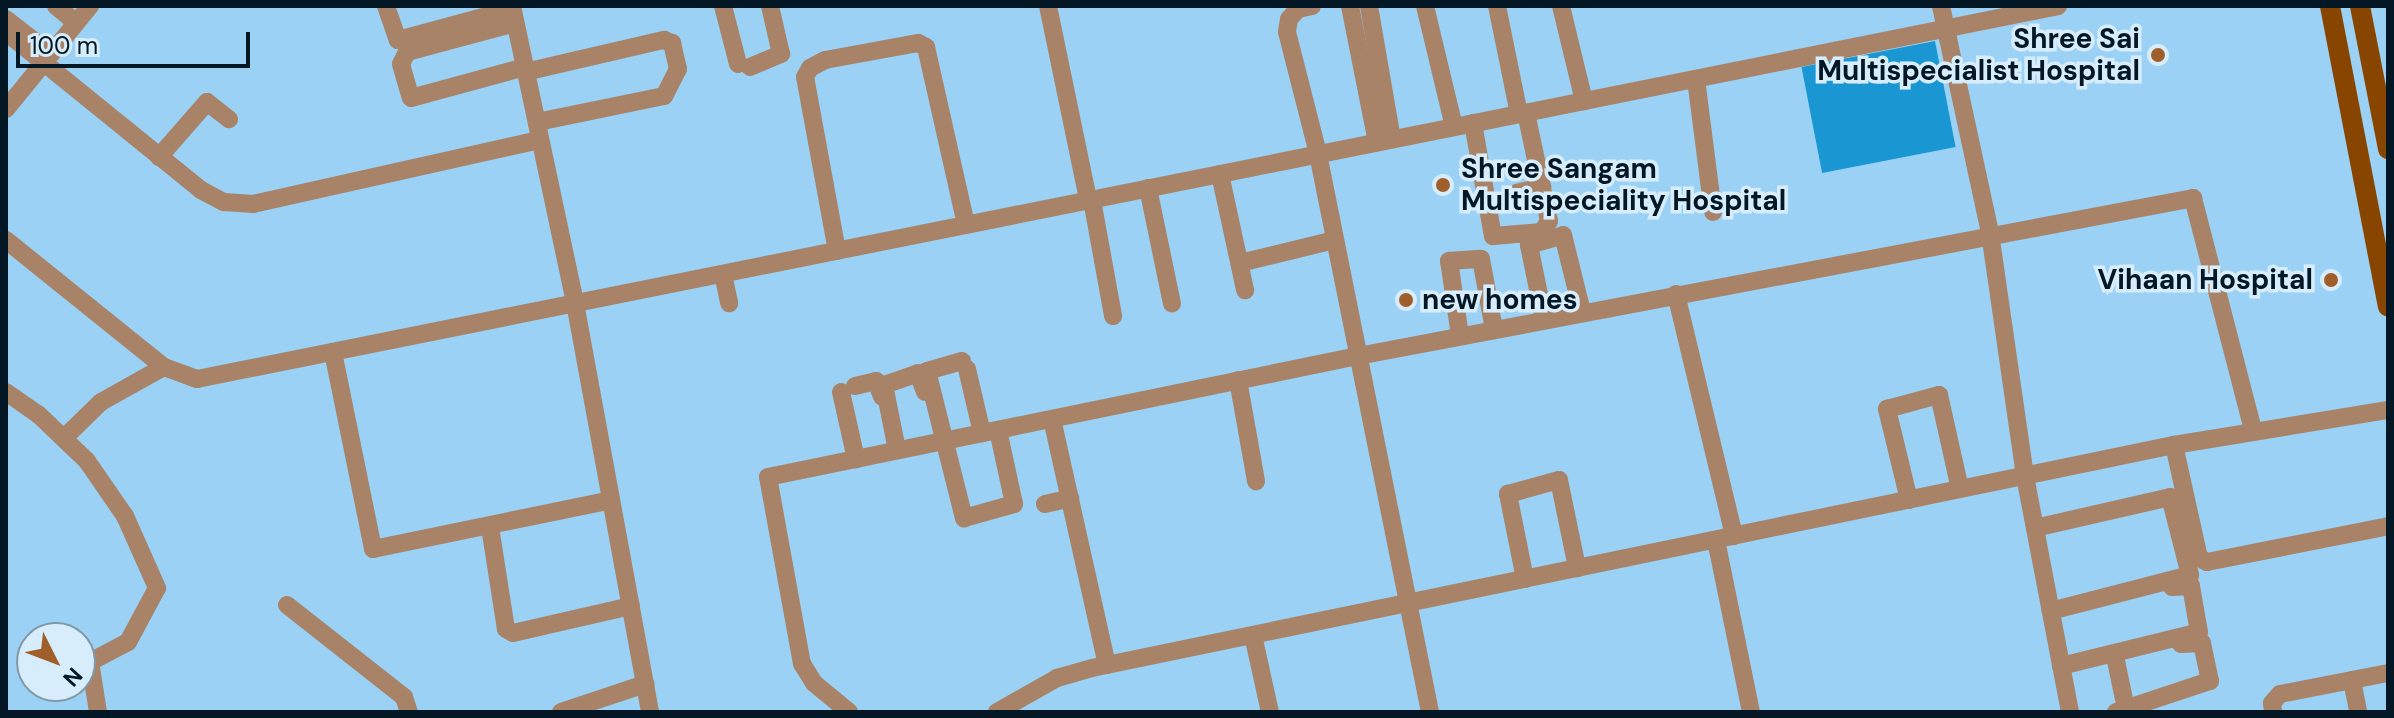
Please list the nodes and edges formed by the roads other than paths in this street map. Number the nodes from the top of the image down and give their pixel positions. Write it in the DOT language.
graph roads {
  1 [pos="56,6"];
  2 [pos="386,6"];
  3 [pos="723,6"];
  4 [pos="770,6"];
  5 [pos="1048,6"];
  6 [pos="1312,6"];
  7 [pos="1350,6"];
  8 [pos="1369,6"];
  9 [pos="1425,6"];
  10 [pos="1435,6"];
  11 [pos="1497,6"];
  12 [pos="1561,6"];
  13 [pos="1941,6"];
  14 [pos="2058,6"];
  15 [pos="2330,6"];
  16 [pos="2360,6"];
  17 [pos="78,13"];
  18 [pos="513,13"];
  19 [pos="6,19"];
  20 [pos="1945,28"];
  21 [pos="6,32"];
  22 [pos="47,59"];
  23 [pos="525,69"];
  24 [pos="1696,79"];
  25 [pos="1584,101"];
  26 [pos="7,106"];
  27 [pos="1522,113"];
  28 [pos="229,119"];
  29 [pos="1463,125"];
  30 [pos="538,131"];
  31 [pos="1385,141"];
  32 [pos="2388,149"];
  33 [pos="1318,154"];
  34 [pos="159,157"];
  35 [pos="1225,173"];
  36 [pos="1151,187"];
  37 [pos="1542,187"];
  38 [pos="1516,193"];
  39 [pos="1090,200"];
  40 [pos="1713,212"];
  41 [pos="966,225"];
  42 [pos="1990,233"];
  43 [pos="6,240"];
  44 [pos="1335,240"];
  45 [pos="1525,248"];
  46 [pos="837,251"];
  47 [pos="1248,261"];
  48 [pos="723,274"];
  49 [pos="1676,294"];
  50 [pos="1174,302"];
  51 [pos="575,303"];
  52 [pos="729,303"];
  53 [pos="2388,306"];
  54 [pos="1582,312"];
  55 [pos="1113,316"];
  56 [pos="1542,320"];
  57 [pos="1494,329"];
  58 [pos="1460,336"];
  59 [pos="333,352"];
  60 [pos="1358,356"];
  61 [pos="164,367"];
  62 [pos="1238,380"];
  63 [pos="6,392"];
  64 [pos="2388,410"];
  65 [pos="1052,419"];
  66 [pos="995,430"];
  67 [pos="2253,430"];
  68 [pos="65,437"];
  69 [pos="940,442"];
  70 [pos="2174,445"];
  71 [pos="895,451"];
  72 [pos="856,459"];
  73 [pos="2025,476"];
  74 [pos="1256,481"];
  75 [pos="1960,489"];
  76 [pos="1070,498"];
  77 [pos="611,500"];
  78 [pos="1909,500"];
  79 [pos="1045,504"];
  80 [pos="1019,507"];
  81 [pos="2388,526"];
  82 [pos="490,527"];
  83 [pos="2035,528"];
  84 [pos="1725,538"];
  85 [pos="1577,568"];
  86 [pos="1525,579"];
  87 [pos="1408,603"];
  88 [pos="287,605"];
  89 [pos="631,606"];
  90 [pos="2051,612"];
  91 [pos="1253,635"];
  92 [pos="2116,661"];
  93 [pos="1107,665"];
  94 [pos="2062,670"];
  95 [pos="2388,673"];
  96 [pos="2352,680"];
  97 [pos="645,684"];
  98 [pos="2121,711"];
  99 [pos="98,712"];
  100 [pos="409,712"];
  101 [pos="561,712"];
  102 [pos="650,712"];
  103 [pos="849,712"];
  104 [pos="997,712"];
  105 [pos="1270,712"];
  106 [pos="1430,712"];
  107 [pos="1751,712"];
  108 [pos="2070,712"];
  109 [pos="2273,712"];
  110 [pos="2358,712"];
  1 -- 17 [label="street"];
  2 -- 18 [label="street"];
  3 -- 4 [label="street"];
  5 -- 39 [label="street"];
  6 -- 33 [label="street"];
  7 -- 31 [label="street"];
  8 -- 31 [label="street"];
  9 -- 29 [label="street"];
  10 -- 29 [label="street"];
  11 -- 27 [label="street"];
  12 -- 25 [label="street"];
  13 -- 20 [label="street"];
  14 -- 20 [label="street"];
  15 -- 53 [label="main road"];
  16 -- 32 [label="main road"];
  17 -- 22 [label="street"];
  18 -- 23 [label="street"];
  18 -- 23 [label="street"];
  19 -- 22 [label="street"];
  20 -- 24 [label="street"];
  20 -- 42 [label="street"];
  21 -- 22 [label="street"];
  22 -- 26 [label="street"];
  22 -- 34 [label="street"];
  23 -- 30 [label="street"];
  23 -- 30 [label="street"];
  24 -- 25 [label="street"];
  24 -- 40 [label="street"];
  25 -- 27 [label="street"];
  27 -- 29 [label="street"];
  27 -- 37 [label="street"];
  28 -- 34 [label="street"];
  29 -- 31 [label="street"];
  29 -- 37 [label="street"];
  30 -- 34 [label="street"];
  30 -- 51 [label="street"];
  31 -- 33 [label="street"];
  33 -- 35 [label="street"];
  33 -- 44 [label="street"];
  35 -- 36 [label="street"];
  35 -- 47 [label="street"];
  35 -- 47 [label="street"];
  36 -- 39 [label="street"];
  36 -- 50 [label="street"];
  37 -- 38 [label="street"];
  39 -- 41 [label="street"];
  39 -- 55 [label="street"];
  41 -- 46 [label="street"];
  41 -- 46 [label="street"];
  42 -- 49 [label="street"];
  42 -- 67 [label="street"];
  42 -- 73 [label="street"];
  43 -- 61 [label="street"];
  44 -- 47 [label="street"];
  44 -- 60 [label="street"];
  45 -- 56 [label="street"];
  46 -- 48 [label="street"];
  48 -- 51 [label="street"];
  48 -- 52 [label="street"];
  49 -- 54 [label="street"];
  49 -- 84 [label="street"];
  51 -- 59 [label="street"];
  51 -- 77 [label="street"];
  54 -- 56 [label="street"];
  54 -- 56 [label="street"];
  56 -- 57 [label="street"];
  57 -- 58 [label="street"];
  57 -- 58 [label="street"];
  58 -- 60 [label="street"];
  59 -- 61 [label="street"];
  59 -- 82 [label="street"];
  60 -- 62 [label="street"];
  60 -- 87 [label="street"];
  61 -- 68 [label="street"];
  62 -- 65 [label="street"];
  62 -- 74 [label="street"];
  63 -- 68 [label="street"];
  64 -- 67 [label="street"];
  65 -- 66 [label="street"];
  65 -- 76 [label="street"];
  66 -- 69 [label="street"];
  66 -- 69 [label="street"];
  66 -- 69 [label="street"];
  66 -- 80 [label="street"];
  67 -- 70 [label="street"];
  68 -- 99 [label="street"];
  69 -- 71 [label="street"];
  69 -- 71 [label="street"];
  70 -- 73 [label="street"];
  70 -- 81 [label="street"];
  71 -- 72 [label="street"];
  71 -- 72 [label="street"];
  72 -- 103 [label="street"];
  73 -- 75 [label="street"];
  73 -- 83 [label="street"];
  75 -- 78 [label="street"];
  75 -- 78 [label="street"];
  76 -- 79 [label="street"];
  76 -- 93 [label="street"];
  77 -- 82 [label="street"];
  77 -- 89 [label="street"];
  78 -- 84 [label="street"];
  82 -- 89 [label="street"];
  83 -- 90 [label="street"];
  83 -- 90 [label="street"];
  84 -- 85 [label="street"];
  84 -- 107 [label="street"];
  85 -- 86 [label="street"];
  85 -- 86 [label="street"];
  86 -- 87 [label="street"];
  87 -- 91 [label="street"];
  87 -- 106 [label="street"];
  88 -- 100 [label="street"];
  89 -- 97 [label="street"];
  90 -- 94 [label="street"];
  90 -- 94 [label="street"];
  91 -- 93 [label="street"];
  91 -- 105 [label="street"];
  92 -- 94 [label="street"];
  92 -- 98 [label="street"];
  92 -- 98 [label="street"];
  93 -- 104 [label="street"];
  94 -- 108 [label="street"];
  95 -- 96 [label="street"];
  96 -- 109 [label="street"];
  96 -- 110 [label="street"];
  97 -- 101 [label="street"];
  97 -- 102 [label="street"];
}
